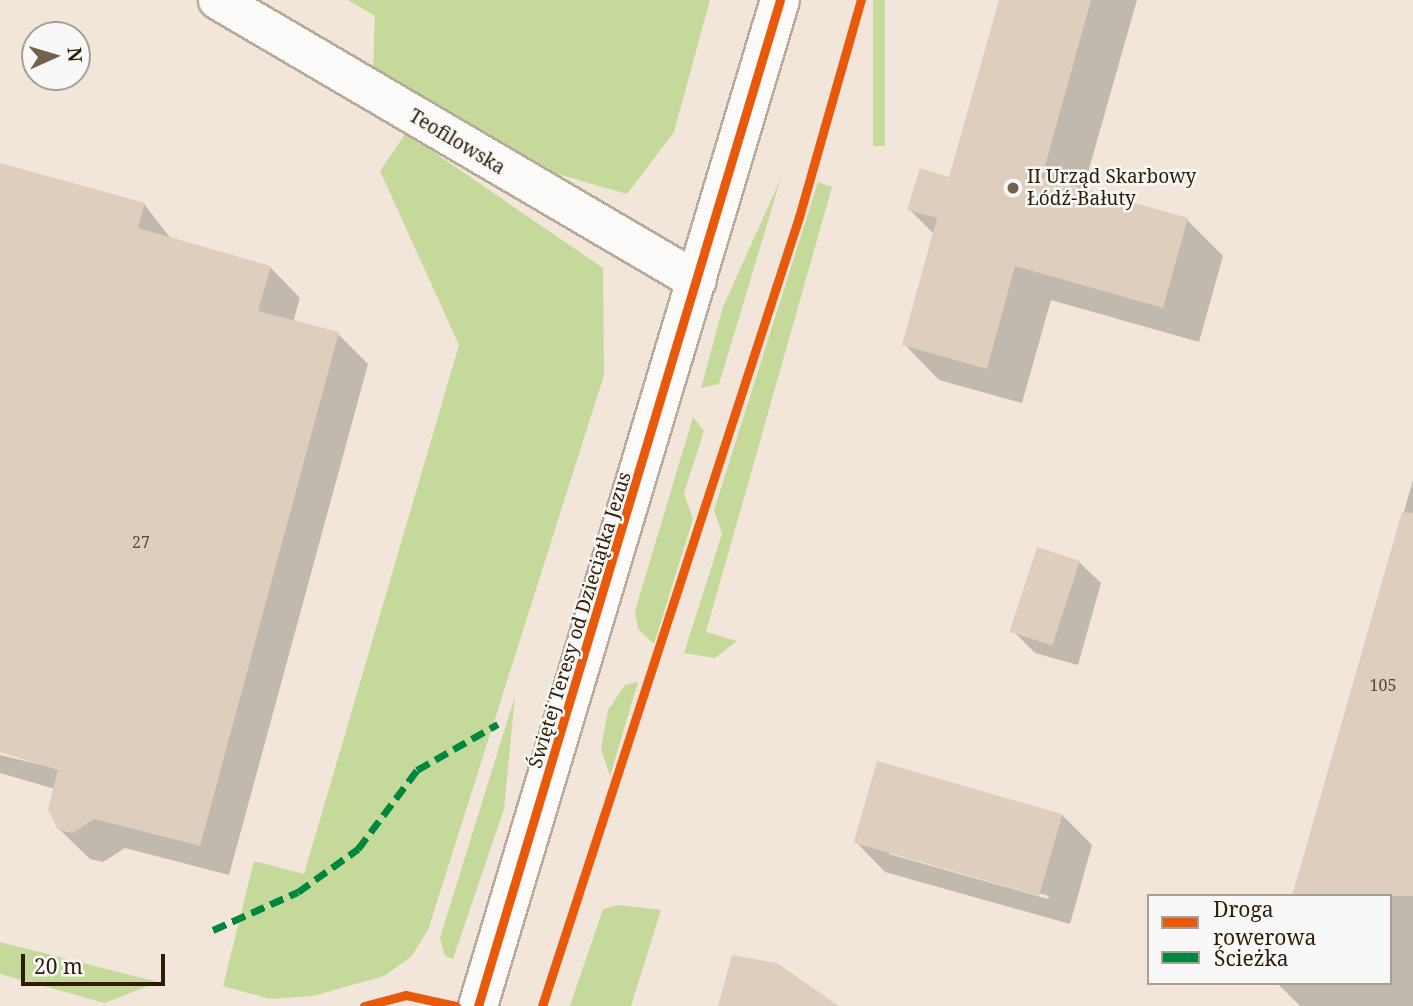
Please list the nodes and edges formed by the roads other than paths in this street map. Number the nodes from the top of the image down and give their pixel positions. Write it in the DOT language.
graph roads {
  1 [pos="218,0"];
  2 [pos="780,0"];
  3 [pos="697,281"];
  4 [pos="478,1006"];
  1 -- 3 [label="street, Teofilowska"];
  2 -- 3 [label="street, Świętej Teresy od Dzieciątka Jezus"];
  3 -- 4 [label="street, Świętej Teresy od Dzieciątka Jezus"];
}
